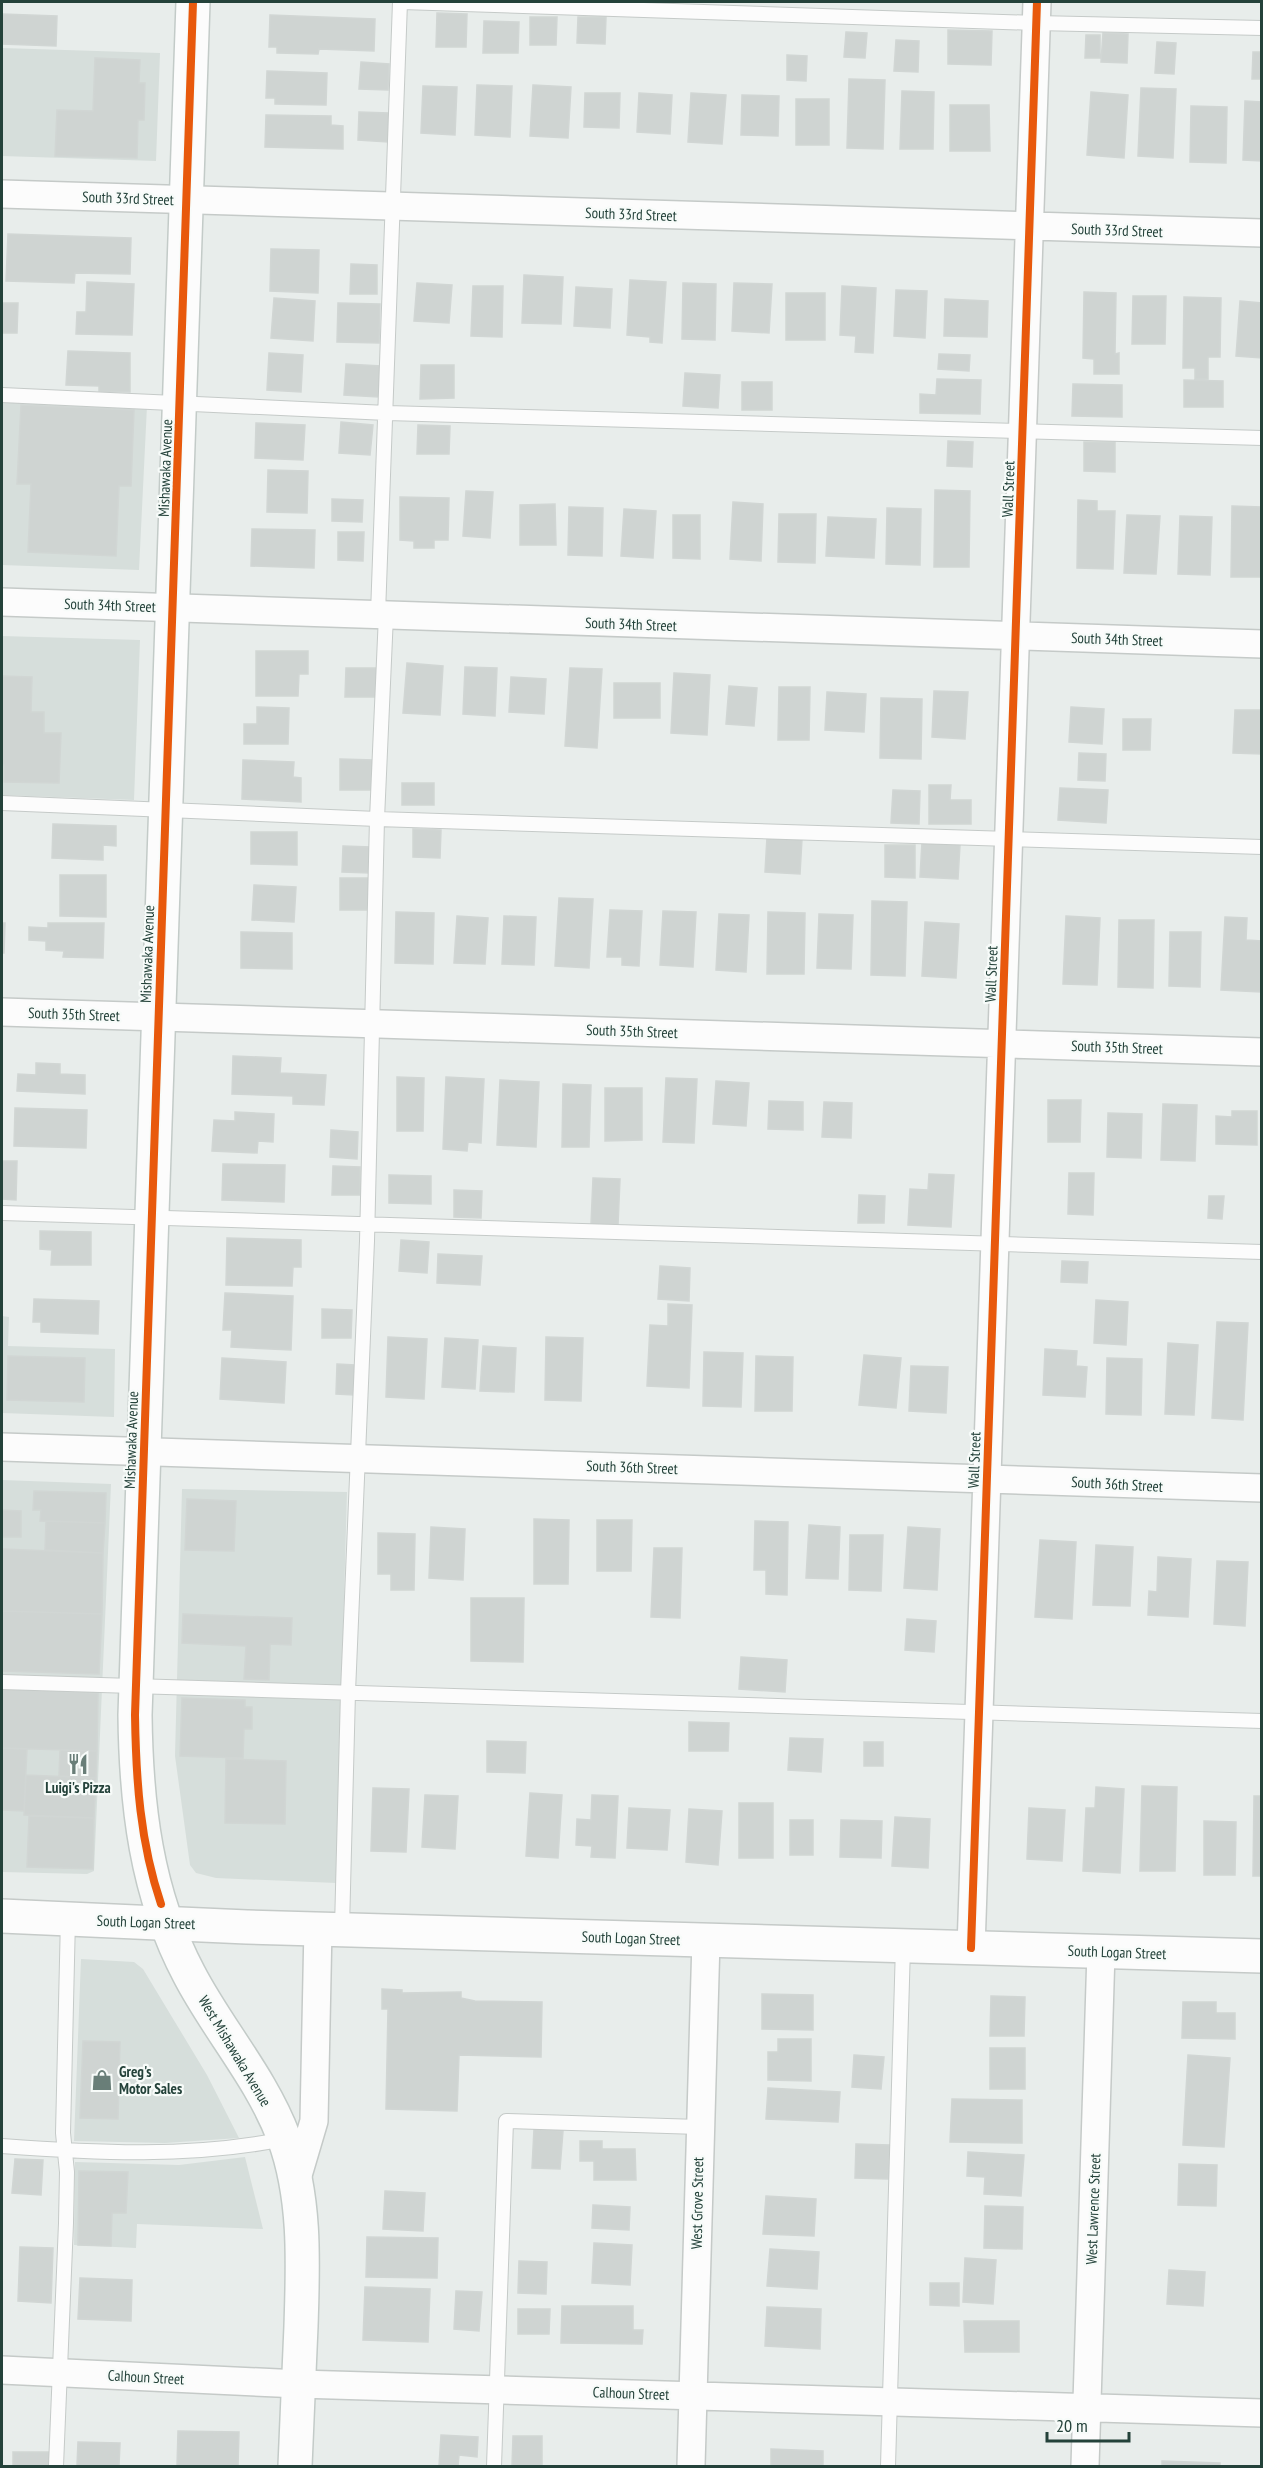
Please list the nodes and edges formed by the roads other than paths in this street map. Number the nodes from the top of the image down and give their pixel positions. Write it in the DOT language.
graph roads {
  1 [pos="193,2"];
  2 [pos="401,2"];
  3 [pos="1036,12"];
  4 [pos="1262,28"];
  5 [pos="2,194"];
  6 [pos="186,199"];
  7 [pos="393,207"];
  8 [pos="1030,226"];
  9 [pos="1262,233"];
  10 [pos="2,394"];
  11 [pos="181,402"];
  12 [pos="387,413"];
  13 [pos="1023,431"];
  14 [pos="1262,438"];
  15 [pos="2,602"];
  16 [pos="173,606"];
  17 [pos="382,615"];
  18 [pos="1017,636"];
  19 [pos="1262,644"];
  20 [pos="2,803"];
  21 [pos="166,809"];
  22 [pos="377,819"];
  23 [pos="1010,839"];
  24 [pos="1262,847"];
  25 [pos="2,1012"];
  26 [pos="159,1016"];
  27 [pos="372,1022"];
  28 [pos="1002,1045"];
  29 [pos="1262,1052"];
  30 [pos="2,1213"];
  31 [pos="152,1218"];
  32 [pos="366,1224"];
  33 [pos="996,1244"];
  34 [pos="1262,1252"];
  35 [pos="2,1447"];
  36 [pos="144,1452"];
  37 [pos="358,1460"];
  38 [pos="987,1480"];
  39 [pos="1262,1488"];
  40 [pos="2,1682"];
  41 [pos="136,1686"];
  42 [pos="348,1692"];
  43 [pos="979,1712"];
  44 [pos="1262,1721"];
  45 [pos="2,1917"];
  46 [pos="68,1918"];
  47 [pos="167,1922"];
  48 [pos="330,1928"];
  49 [pos="706,1940"];
  50 [pos="903,1946"];
  51 [pos="970,1948"];
  52 [pos="1101,1952"];
  53 [pos="1262,1956"];
  54 [pos="699,2127"];
  55 [pos="284,2139"];
  56 [pos="2,2146"];
  57 [pos="65,2150"];
  58 [pos="296,2182"];
  59 [pos="2,2370"];
  60 [pos="60,2373"];
  61 [pos="299,2384"];
  62 [pos="497,2389"];
  63 [pos="693,2395"];
  64 [pos="889,2403"];
  65 [pos="1086,2408"];
  66 [pos="1262,2413"];
  67 [pos="56,2466"];
  68 [pos="296,2466"];
  69 [pos="494,2466"];
  70 [pos="691,2466"];
  71 [pos="888,2466"];
  72 [pos="1085,2466"];
  1 -- 6 [label="main road, Mishawaka Avenue"];
  2 -- 3 [label="lane"];
  2 -- 7 [label="lane"];
  3 -- 4 [label="lane"];
  3 -- 8 [label="street, Wall Street"];
  5 -- 6 [label="street, South 33rd Street"];
  6 -- 7 [label="street, South 33rd Street"];
  6 -- 11 [label="main road, Mishawaka Avenue"];
  7 -- 8 [label="street, South 33rd Street"];
  7 -- 12 [label="lane"];
  8 -- 9 [label="street, South 33rd Street"];
  8 -- 13 [label="street, Wall Street"];
  10 -- 11 [label="lane"];
  11 -- 12 [label="lane"];
  11 -- 16 [label="main road, Mishawaka Avenue"];
  12 -- 13 [label="lane"];
  12 -- 17 [label="lane"];
  13 -- 14 [label="lane"];
  13 -- 18 [label="street, Wall Street"];
  15 -- 16 [label="street, South 34th Street"];
  16 -- 17 [label="street, South 34th Street"];
  16 -- 21 [label="main road, Mishawaka Avenue"];
  17 -- 18 [label="street, South 34th Street"];
  17 -- 22 [label="lane"];
  18 -- 19 [label="street, South 34th Street"];
  18 -- 23 [label="street, Wall Street"];
  20 -- 21 [label="lane"];
  21 -- 22 [label="lane"];
  21 -- 26 [label="main road, Mishawaka Avenue"];
  22 -- 23 [label="lane"];
  22 -- 27 [label="lane"];
  23 -- 24 [label="lane"];
  23 -- 28 [label="street, Wall Street"];
  25 -- 26 [label="street, South 35th Street"];
  26 -- 27 [label="street, South 35th Street"];
  26 -- 31 [label="main road, Mishawaka Avenue"];
  27 -- 28 [label="street, South 35th Street"];
  27 -- 32 [label="lane"];
  28 -- 29 [label="street, South 35th Street"];
  28 -- 33 [label="street, Wall Street"];
  30 -- 31 [label="lane"];
  31 -- 32 [label="lane"];
  31 -- 36 [label="main road, Mishawaka Avenue"];
  32 -- 33 [label="lane"];
  32 -- 37 [label="lane"];
  33 -- 34 [label="lane"];
  33 -- 38 [label="street, Wall Street"];
  35 -- 36 [label="street, South 36th Street"];
  36 -- 37 [label="street, South 36th Street"];
  36 -- 41 [label="main road, Mishawaka Avenue"];
  37 -- 38 [label="street, South 36th Street"];
  37 -- 42 [label="lane"];
  38 -- 39 [label="street, South 36th Street"];
  38 -- 43 [label="street, Wall Street"];
  40 -- 41 [label="lane"];
  41 -- 42 [label="lane"];
  41 -- 47 [label="main road, Mishawaka Avenue"];
  42 -- 43 [label="lane"];
  42 -- 48 [label="lane"];
  43 -- 44 [label="lane"];
  43 -- 51 [label="street, Wall Street"];
  45 -- 46 [label="main road, South Logan Street"];
  46 -- 47 [label="main road, South Logan Street"];
  46 -- 57 [label="lane"];
  47 -- 48 [label="main road, South Logan Street"];
  47 -- 55 [label="main road, West Mishawaka Avenue"];
  48 -- 49 [label="main road, South Logan Street"];
  48 -- 58 [label="street, West Mishawaka Avenue"];
  49 -- 50 [label="main road, South Logan Street"];
  49 -- 54 [label="street, West Grove Street"];
  50 -- 51 [label="main road, South Logan Street"];
  50 -- 64 [label="lane"];
  51 -- 52 [label="main road, South Logan Street"];
  52 -- 53 [label="main road, South Logan Street"];
  52 -- 65 [label="street, West Lawrence Street"];
  54 -- 62 [label="lane"];
  54 -- 63 [label="street, West Grove Street"];
  55 -- 57 [label="lane"];
  55 -- 58 [label="main road, West Mishawaka Avenue"];
  56 -- 57 [label="lane"];
  57 -- 60 [label="lane"];
  58 -- 61 [label="main road, West Mishawaka Avenue"];
  59 -- 60 [label="street, Calhoun Street"];
  60 -- 61 [label="street, Calhoun Street"];
  60 -- 67 [label="lane"];
  61 -- 62 [label="street, Calhoun Street"];
  61 -- 68 [label="main road, West Mishawaka Avenue"];
  62 -- 63 [label="street, Calhoun Street"];
  62 -- 69 [label="lane"];
  63 -- 64 [label="street, Calhoun Street"];
  63 -- 70 [label="street, West Grove Street"];
  64 -- 65 [label="street, Calhoun Street"];
  64 -- 71 [label="lane"];
  65 -- 66 [label="street, Calhoun Street"];
  65 -- 72 [label="street, West Lawrence Street"];
}
